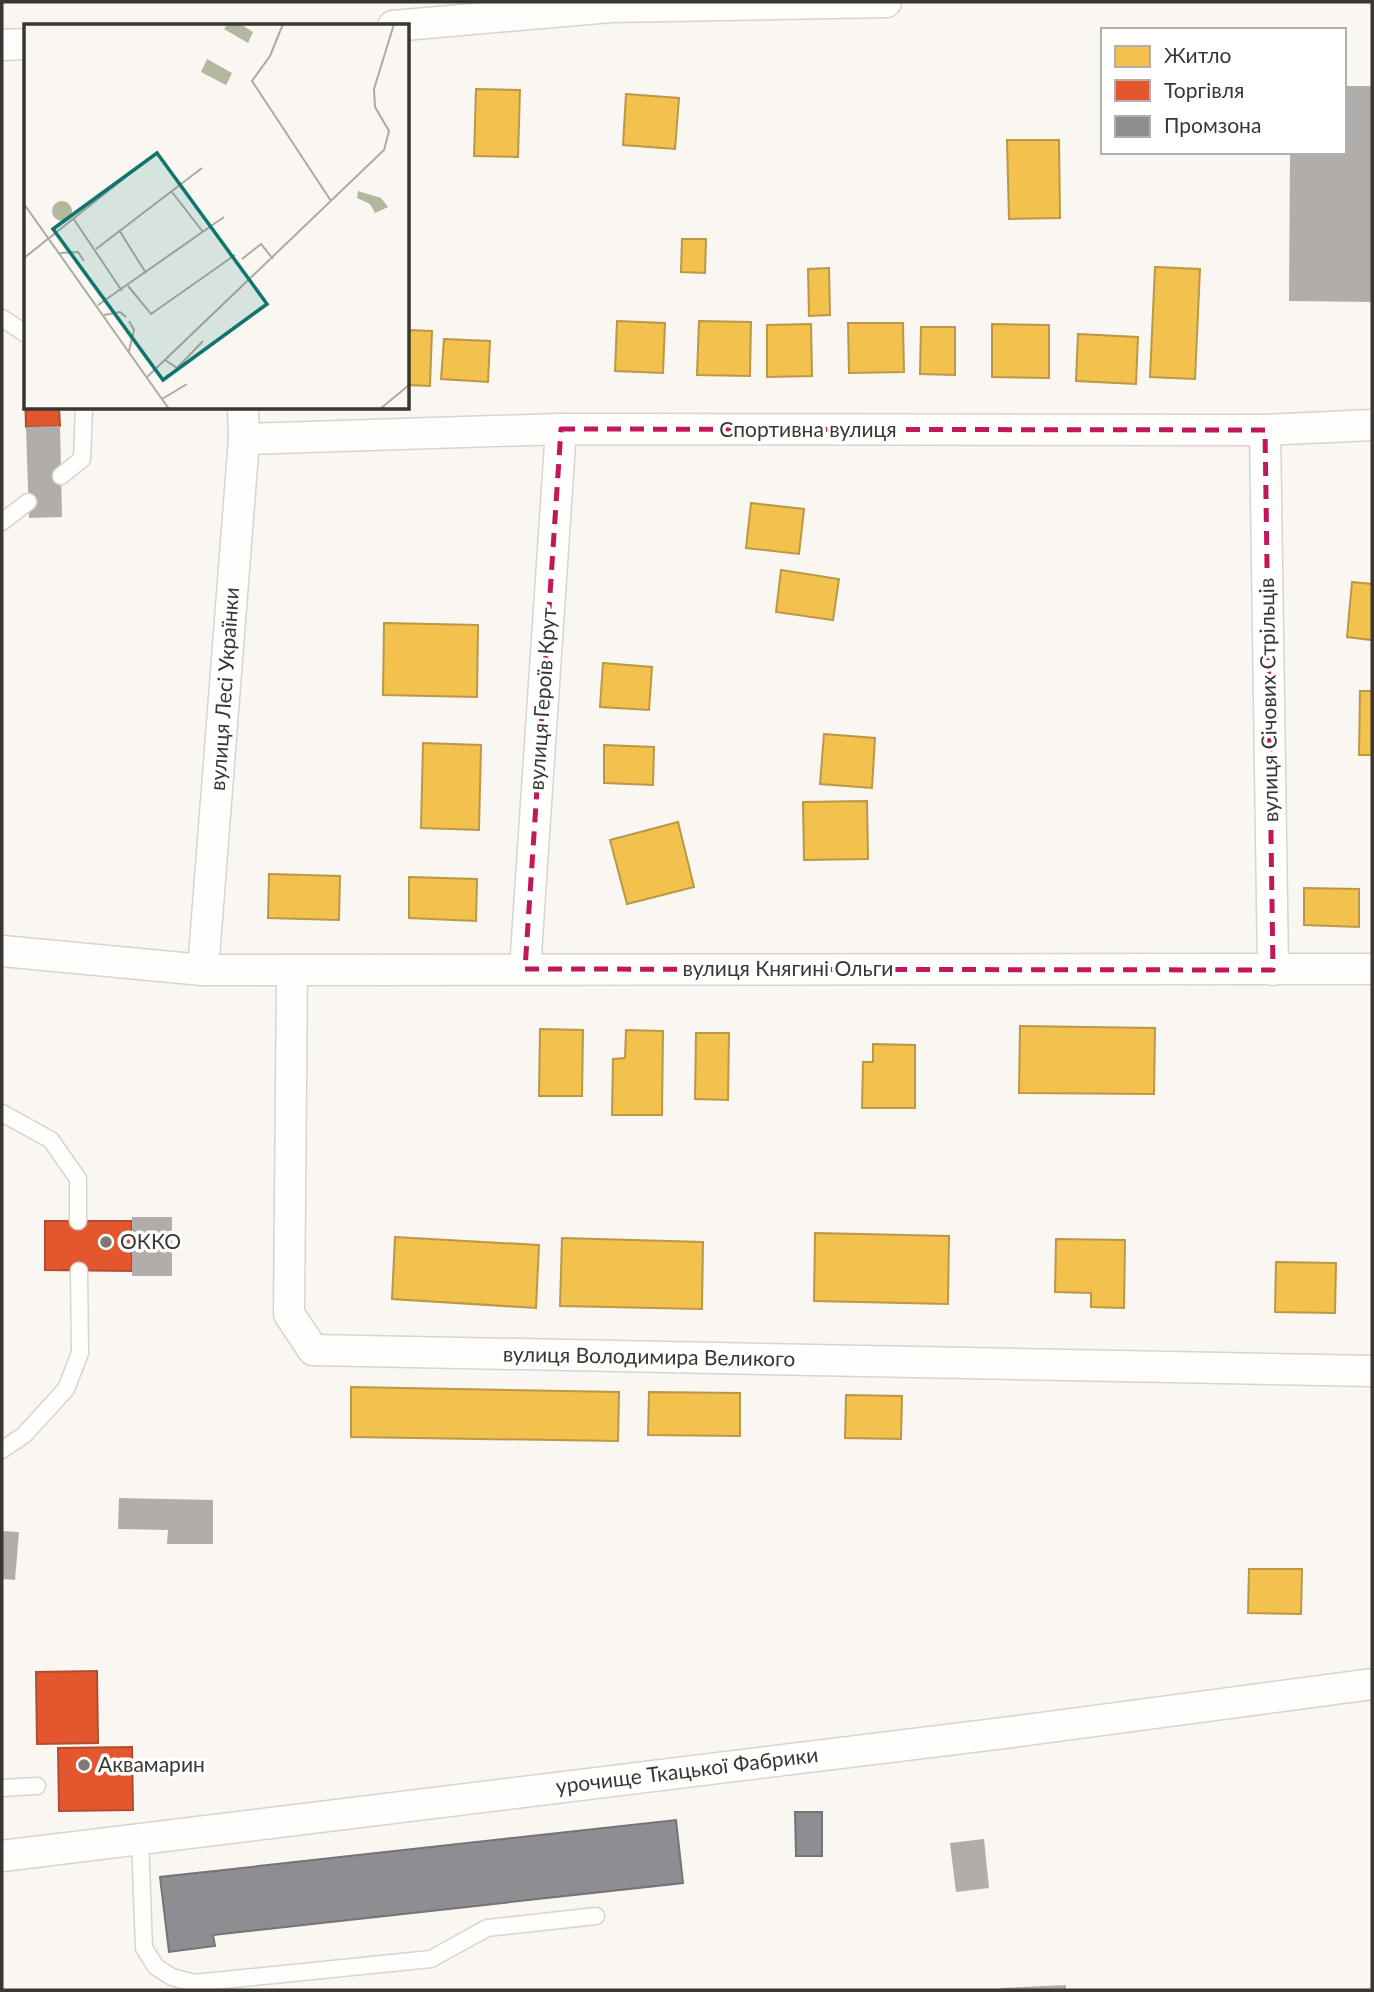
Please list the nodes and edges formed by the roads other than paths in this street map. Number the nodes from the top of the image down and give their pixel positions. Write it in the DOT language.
graph roads {
  1 [pos="886,2"];
  2 [pos="410,25"];
  3 [pos="24,44"];
  4 [pos="2,45"];
  5 [pos="2,318"];
  6 [pos="24,333"];
  7 [pos="84,410"];
  8 [pos="243,410"];
  9 [pos="1372,425"];
  10 [pos="561,429"];
  11 [pos="1265,430"];
  12 [pos="244,439"];
  13 [pos="61,476"];
  14 [pos="28,502"];
  15 [pos="2,522"];
  16 [pos="2,951"];
  17 [pos="1372,969"];
  18 [pos="203,970"];
  19 [pos="292,970"];
  20 [pos="525,970"];
  21 [pos="1273,970"];
  22 [pos="2,1113"];
  23 [pos="78,1221"];
  24 [pos="79,1271"];
  25 [pos="1372,1371"];
  26 [pos="2,1450"];
  27 [pos="1372,1684"];
  28 [pos="37,1786"];
  29 [pos="2,1788"];
  30 [pos="140,1838"];
  31 [pos="2,1856"];
  32 [pos="596,1916"];
  1 -- 2 [label="street"];
  3 -- 4 [label="street"];
  5 -- 6 [label="lane"];
  7 -- 13 [label="lane"];
  8 -- 12 [label="street, вулиця Лесі Українки"];
  9 -- 11 [label="street, Спортивна вулиця"];
  10 -- 11 [label="street, Спортивна вулиця"];
  10 -- 12 [label="street, Спортивна вулиця"];
  10 -- 20 [label="street, вулиця Героїв Крут"];
  11 -- 21 [label="street, вулиця Січових Стрільців"];
  12 -- 18 [label="street, вулиця Лесі Українки"];
  14 -- 15 [label="lane"];
  16 -- 18 [label="street, вулиця Княгині Ольги"];
  17 -- 21 [label="street, вулиця Княгині Ольги"];
  18 -- 19 [label="street, вулиця Княгині Ольги"];
  19 -- 20 [label="street, вулиця Княгині Ольги"];
  19 -- 25 [label="street, вулиця Володимира Великого"];
  20 -- 21 [label="street, вулиця Княгині Ольги"];
  22 -- 23 [label="lane"];
  24 -- 26 [label="lane"];
  27 -- 30 [label="street, урочище Ткацької Фабрики"];
  28 -- 29 [label="lane"];
  30 -- 31 [label="street, урочище Ткацької Фабрики"];
  30 -- 32 [label="lane"];
}
